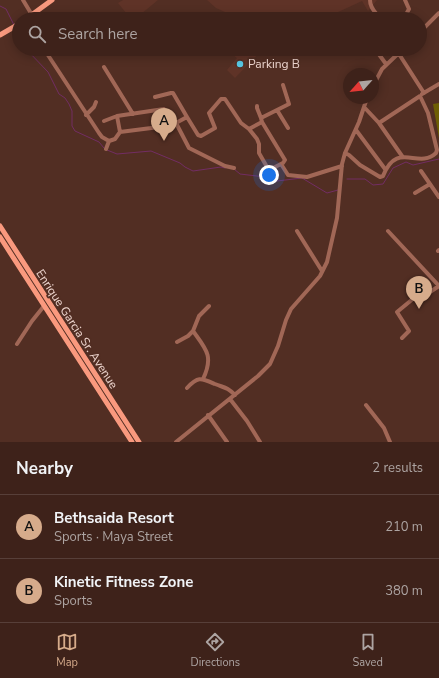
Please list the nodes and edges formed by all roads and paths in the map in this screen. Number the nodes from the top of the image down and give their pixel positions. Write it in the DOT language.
graph roads {
  1 [pos="23,0"];
  2 [pos="52,0"];
  3 [pos="370,0"];
  4 [pos="405,0"];
  5 [pos="30,12"];
  6 [pos="36,12"];
  7 [pos="375,12"];
  8 [pos="408,12"];
  9 [pos="439,13"];
  10 [pos="427,25"];
  11 [pos="12,28"];
  12 [pos="0,35"];
  13 [pos="48,56"];
  14 [pos="380,56"];
  15 [pos="396,56"];
  16 [pos="400,56"];
  17 [pos="386,64"];
  18 [pos="104,67"];
  19 [pos="379,75"];
  20 [pos="439,84"];
  21 [pos="283,85"];
  22 [pos="437,88"];
  23 [pos="422,94"];
  24 [pos="155,98"];
  25 [pos="96,102"];
  26 [pos="365,104"];
  27 [pos="257,106"];
  28 [pos="364,107"];
  29 [pos="277,110"];
  30 [pos="133,114"];
  31 [pos="86,115"];
  32 [pos="116,116"];
  33 [pos="187,117"];
  34 [pos="262,120"];
  35 [pos="104,121"];
  36 [pos="175,123"];
  37 [pos="379,123"];
  38 [pos="288,128"];
  39 [pos="249,129"];
  40 [pos="356,130"];
  41 [pos="120,132"];
  42 [pos="109,141"];
  43 [pos="106,149"];
  44 [pos="345,153"];
  45 [pos="402,156"];
  46 [pos="281,164"];
  47 [pos="342,166"];
  48 [pos="234,168"];
  49 [pos="385,169"];
  50 [pos="421,171"];
  51 [pos="430,184"];
  52 [pos="415,193"];
  53 [pos="439,197"];
  54 [pos="0,226"];
  55 [pos="297,231"];
  56 [pos="388,231"];
  57 [pos="0,237"];
  58 [pos="322,271"];
  59 [pos="34,284"];
  60 [pos="439,286"];
  61 [pos="44,306"];
  62 [pos="209,306"];
  63 [pos="193,331"];
  64 [pos="402,338"];
  65 [pos="176,342"];
  66 [pos="17,344"];
  67 [pos="203,378"];
  68 [pos="187,388"];
  69 [pos="235,395"];
  70 [pos="230,399"];
  71 [pos="366,405"];
  72 [pos="208,415"];
  73 [pos="132,442"];
  74 [pos="139,442"];
  75 [pos="176,442"];
  76 [pos="227,442"];
  77 [pos="260,442"];
  78 [pos="390,442"];
  1 -- 5 [label="street"];
  2 -- 6 [label="main road"];
  3 -- 7 [label="street"];
  4 -- 8 [label="street"];
  9 -- 10 [label="street"];
  11 -- 12 [label="main road"];
  13 -- 31 [label="street"];
  14 -- 17 [label="street"];
  15 -- 17 [label="street"];
  16 -- 23 [label="street"];
  17 -- 19 [label="street"];
  18 -- 30 [label="street"];
  20 -- 22 [label="street"];
  21 -- 29 [label="street"];
  22 -- 23 [label="street"];
  23 -- 37 [label="street"];
  23 -- 45 [label="street"];
  24 -- 33 [label="street"];
  25 -- 31 [label="street"];
  26 -- 28 [label="street"];
  27 -- 34 [label="street"];
  28 -- 37 [label="street"];
  28 -- 40 [label="street"];
  29 -- 34 [label="street"];
  29 -- 38 [label="street"];
  30 -- 32 [label="street"];
  30 -- 36 [label="street"];
  31 -- 42 [label="street"];
  32 -- 35 [label="street"];
  32 -- 41 [label="street"];
  33 -- 36 [label="street"];
  33 -- 39 [label="street"];
  34 -- 39 [label="street"];
  34 -- 46 [label="street"];
  36 -- 41 [label="street"];
  36 -- 48 [label="street"];
  37 -- 45 [label="street"];
  39 -- 46 [label="street"];
  40 -- 44 [label="street"];
  40 -- 49 [label="street"];
  41 -- 42 [label="street"];
  42 -- 43 [label="street"];
  44 -- 47 [label="street"];
  44 -- 49 [label="street"];
  45 -- 49 [label="street"];
  46 -- 47 [label="street"];
  47 -- 58 [label="street"];
  50 -- 51 [label="street"];
  51 -- 52 [label="street"];
  51 -- 53 [label="street"];
  54 -- 59 [label="main road, Enrique Garcia Sr. Avenue"];
  55 -- 58 [label="street"];
  56 -- 60 [label="street"];
  57 -- 59 [label="main road, Enrique Garcia Sr. Avenue"];
  58 -- 69 [label="street"];
  59 -- 61 [label="main road, Enrique Garcia Sr. Avenue"];
  59 -- 74 [label="main road, Enrique Garcia Sr. Avenue"];
  60 -- 64 [label="street"];
  61 -- 66 [label="street"];
  61 -- 73 [label="main road, Enrique Garcia Sr. Avenue"];
  62 -- 63 [label="street"];
  63 -- 65 [label="street"];
  63 -- 67 [label="street"];
  67 -- 68 [label="street"];
  67 -- 69 [label="street"];
  69 -- 70 [label="street"];
  70 -- 72 [label="street"];
  70 -- 77 [label="street"];
  71 -- 78 [label="street"];
  72 -- 75 [label="street"];
  72 -- 76 [label="street"];
}
